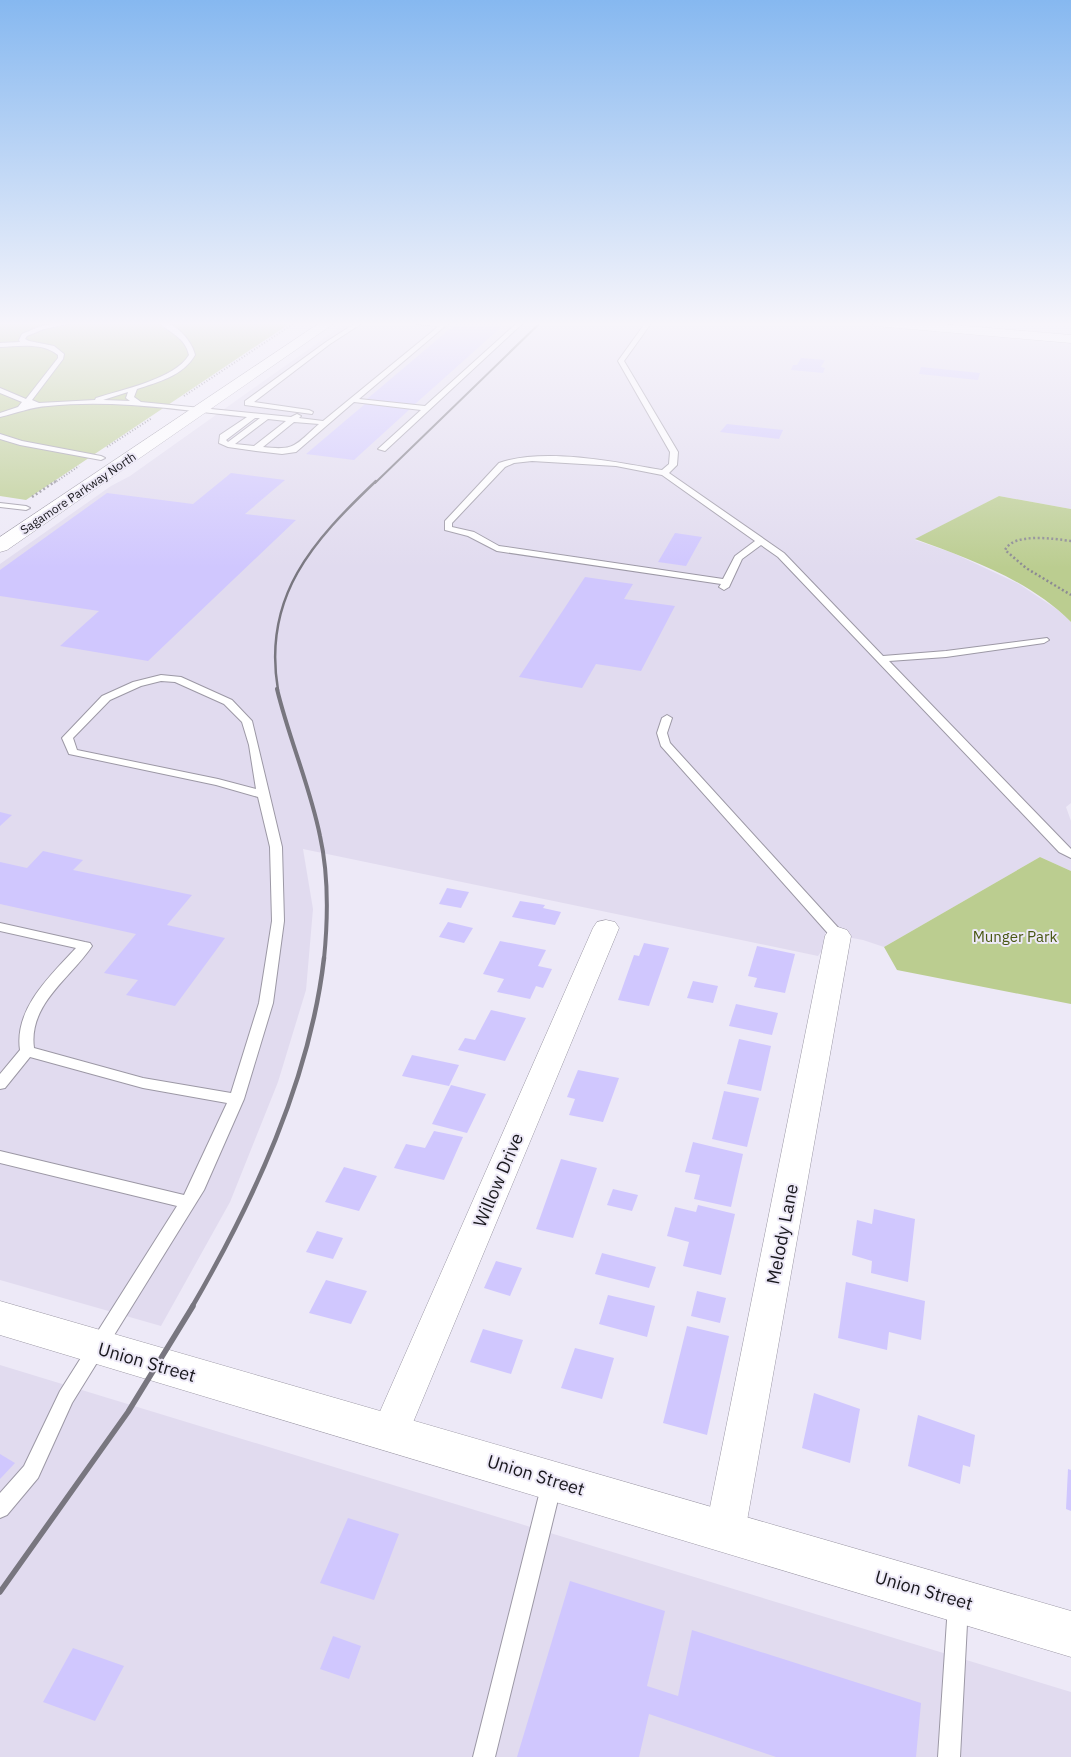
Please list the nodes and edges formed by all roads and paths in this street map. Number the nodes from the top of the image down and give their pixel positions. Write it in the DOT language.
graph roads {
  1 [pos="24,404"];
  2 [pos="42,404"];
  3 [pos="147,404"];
  4 [pos="177,404"];
  5 [pos="178,404"];
  6 [pos="208,404"];
  7 [pos="255,404"];
  8 [pos="345,404"];
  9 [pos="389,404"];
  10 [pos="430,404"];
  11 [pos="646,404"];
  12 [pos="173,407"];
  13 [pos="19,408"];
  14 [pos="426,408"];
  15 [pos="199,410"];
  16 [pos="303,411"];
  17 [pos="326,414"];
  18 [pos="0,415"];
  19 [pos="254,415"];
  20 [pos="267,416"];
  21 [pos="294,419"];
  22 [pos="325,423"];
  23 [pos="0,436"];
  24 [pos="228,445"];
  25 [pos="256,449"];
  26 [pos="382,449"];
  27 [pos="93,461"];
  28 [pos="664,473"];
  29 [pos="41,498"];
  30 [pos="0,505"];
  31 [pos="22,508"];
  32 [pos="6,522"];
  33 [pos="760,541"];
  34 [pos="1071,541"];
  35 [pos="0,546"];
  36 [pos="1071,595"];
  37 [pos="1044,640"];
  38 [pos="881,659"];
  39 [pos="667,718"];
  40 [pos="263,795"];
  41 [pos="1071,854"];
  42 [pos="0,927"];
  43 [pos="606,928"];
  44 [pos="838,936"];
  45 [pos="27,1051"];
  46 [pos="0,1084"];
  47 [pos="236,1099"];
  48 [pos="0,1157"];
  49 [pos="189,1202"];
  50 [pos="0,1318"];
  51 [pos="98,1348"];
  52 [pos="390,1432"];
  53 [pos="552,1480"];
  54 [pos="0,1508"];
  55 [pos="725,1532"];
  56 [pos="958,1600"];
  57 [pos="1071,1634"];
  58 [pos="484,1757"];
  59 [pos="949,1757"];
  1 -- 13 [label="lane"];
  2 -- 13 [label="lane"];
  3 -- 12 [label="lane"];
  4 -- 12 [label="path"];
  5 -- 12 [label="main road, Sagamore Parkway North"];
  6 -- 15 [label="main road, Sagamore Parkway North"];
  7 -- 16 [label="lane"];
  8 -- 17 [label="lane"];
  9 -- 14 [label="lane"];
  10 -- 14 [label="lane"];
  11 -- 28 [label="lane"];
  12 -- 15 [label="lane"];
  12 -- 27 [label="main road, Sagamore Parkway North"];
  12 -- 27 [label="path"];
  13 -- 18 [label="lane"];
  14 -- 26 [label="lane"];
  15 -- 19 [label="lane"];
  15 -- 35 [label="main road, Sagamore Parkway North"];
  16 -- 17 [label="lane"];
  16 -- 21 [label="lane"];
  17 -- 22 [label="lane"];
  19 -- 20 [label="lane"];
  19 -- 24 [label="lane"];
  20 -- 21 [label="lane"];
  20 -- 24 [label="lane"];
  21 -- 22 [label="lane"];
  21 -- 25 [label="lane"];
  22 -- 25 [label="lane"];
  23 -- 27 [label="lane"];
  24 -- 25 [label="lane"];
  27 -- 31 [label="path"];
  28 -- 33 [label="lane"];
  28 -- 33 [label="lane"];
  29 -- 31 [label="main road, Sagamore Parkway North"];
  30 -- 31 [label="lane"];
  31 -- 32 [label="main road, Sagamore Parkway North"];
  33 -- 38 [label="lane"];
  34 -- 36 [label="path"];
  37 -- 38 [label="lane"];
  38 -- 41 [label="lane"];
  39 -- 44 [label="lane"];
  40 -- 40 [label="lane"];
  40 -- 47 [label="lane"];
  42 -- 45 [label="lane"];
  43 -- 52 [label="street, Willow Drive"];
  44 -- 55 [label="street, Melody Lane"];
  45 -- 46 [label="lane"];
  45 -- 47 [label="lane"];
  47 -- 49 [label="lane"];
  48 -- 49 [label="lane"];
  49 -- 51 [label="lane"];
  50 -- 51 [label="main road, Union Street"];
  51 -- 52 [label="main road, Union Street"];
  51 -- 54 [label="lane"];
  52 -- 53 [label="main road, Union Street"];
  53 -- 55 [label="main road, Union Street"];
  53 -- 58 [label="lane"];
  55 -- 56 [label="main road, Union Street"];
  56 -- 57 [label="main road, Union Street"];
  56 -- 59 [label="lane"];
}
